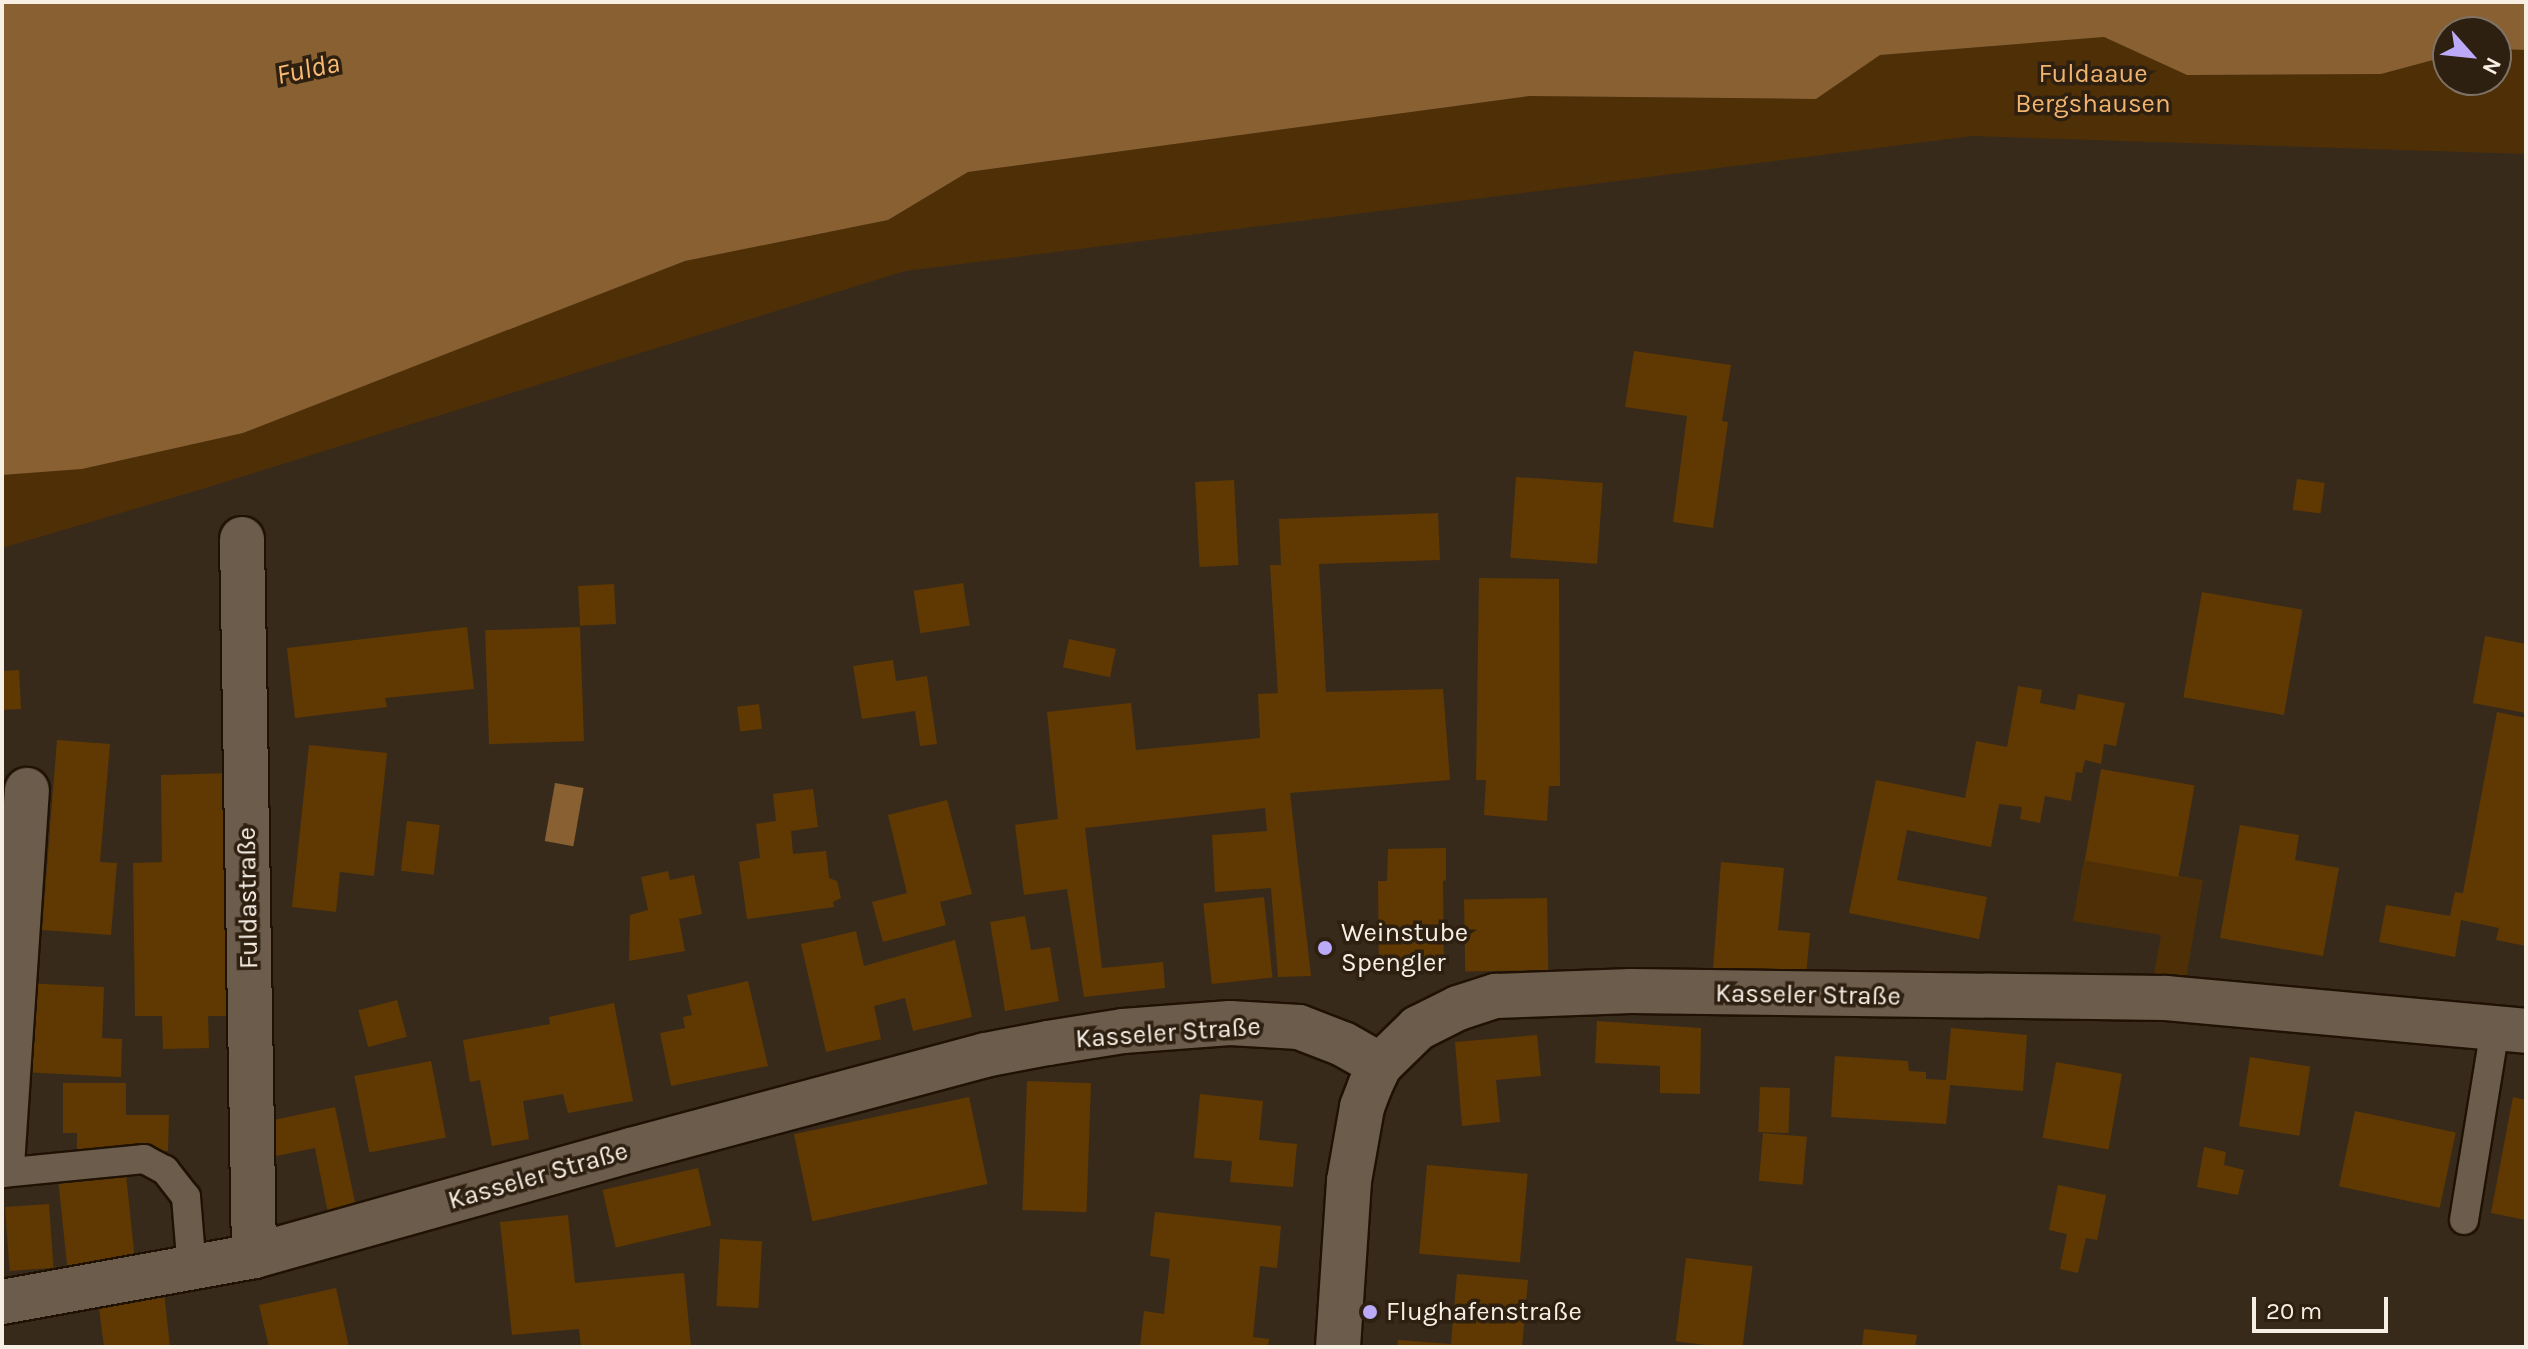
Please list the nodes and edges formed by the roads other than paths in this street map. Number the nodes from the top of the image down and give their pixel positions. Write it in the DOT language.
graph roads {
  1 [pos="242,539"];
  2 [pos="27,790"];
  3 [pos="2510,1030"];
  4 [pos="1380,1065"];
  5 [pos="2,1165"];
  6 [pos="2,1173"];
  7 [pos="2464,1220"];
  8 [pos="254,1256"];
  9 [pos="192,1270"];
  10 [pos="2,1302"];
  11 [pos="1338,1347"];
  1 -- 8 [label="street, Fuldastraße"];
  2 -- 5 [label="street"];
  3 -- 4 [label="street, Kasseler Straße"];
  3 -- 7 [label="lane"];
  4 -- 8 [label="street, Kasseler Straße"];
  4 -- 11 [label="street"];
  6 -- 9 [label="lane"];
  8 -- 9 [label="street, Kasseler Straße"];
  9 -- 10 [label="street, Kasseler Straße"];
}
